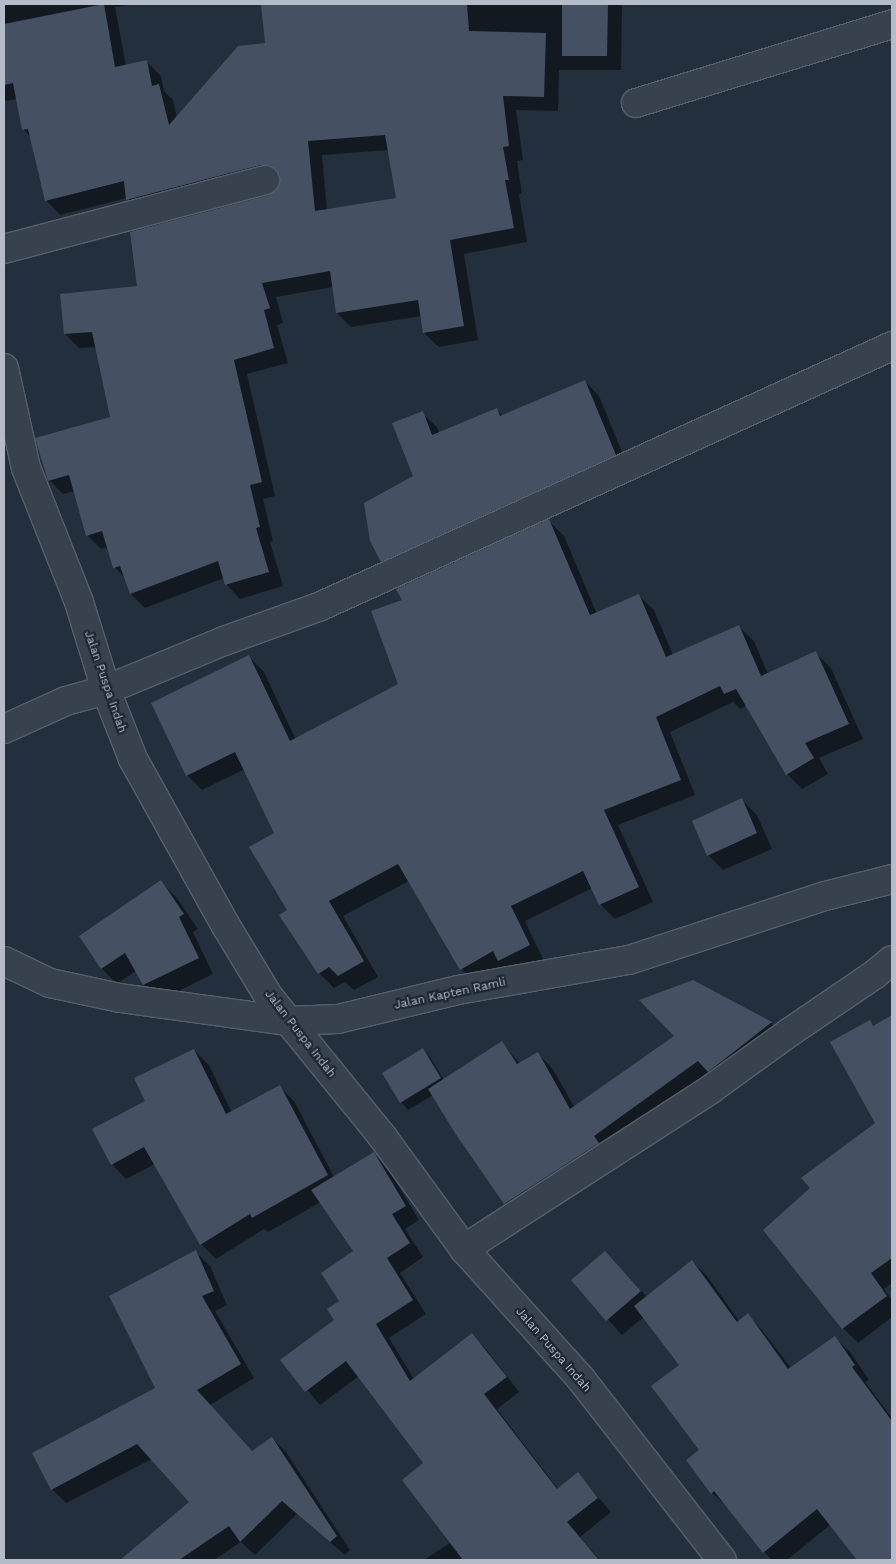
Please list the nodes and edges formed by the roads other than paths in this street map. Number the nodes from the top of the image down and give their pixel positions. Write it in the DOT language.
graph roads {
  1 [pos="892,24"];
  2 [pos="636,103"];
  3 [pos="265,180"];
  4 [pos="4,249"];
  5 [pos="892,346"];
  6 [pos="4,368"];
  7 [pos="106,690"];
  8 [pos="4,730"];
  9 [pos="892,879"];
  10 [pos="4,960"];
  11 [pos="892,960"];
  12 [pos="288,1021"];
  13 [pos="464,1249"];
  14 [pos="722,1560"];
  1 -- 2 [label="street"];
  3 -- 4 [label="street"];
  5 -- 7 [label="street"];
  6 -- 7 [label="street, Jalan Puspa Indah"];
  7 -- 8 [label="street"];
  7 -- 12 [label="street, Jalan Puspa Indah"];
  9 -- 12 [label="street, Jalan Kapten Ramli"];
  10 -- 12 [label="street, Jalan Kapten Ramli"];
  11 -- 13 [label="street"];
  12 -- 13 [label="street, Jalan Puspa Indah"];
  13 -- 14 [label="street, Jalan Puspa Indah"];
}
